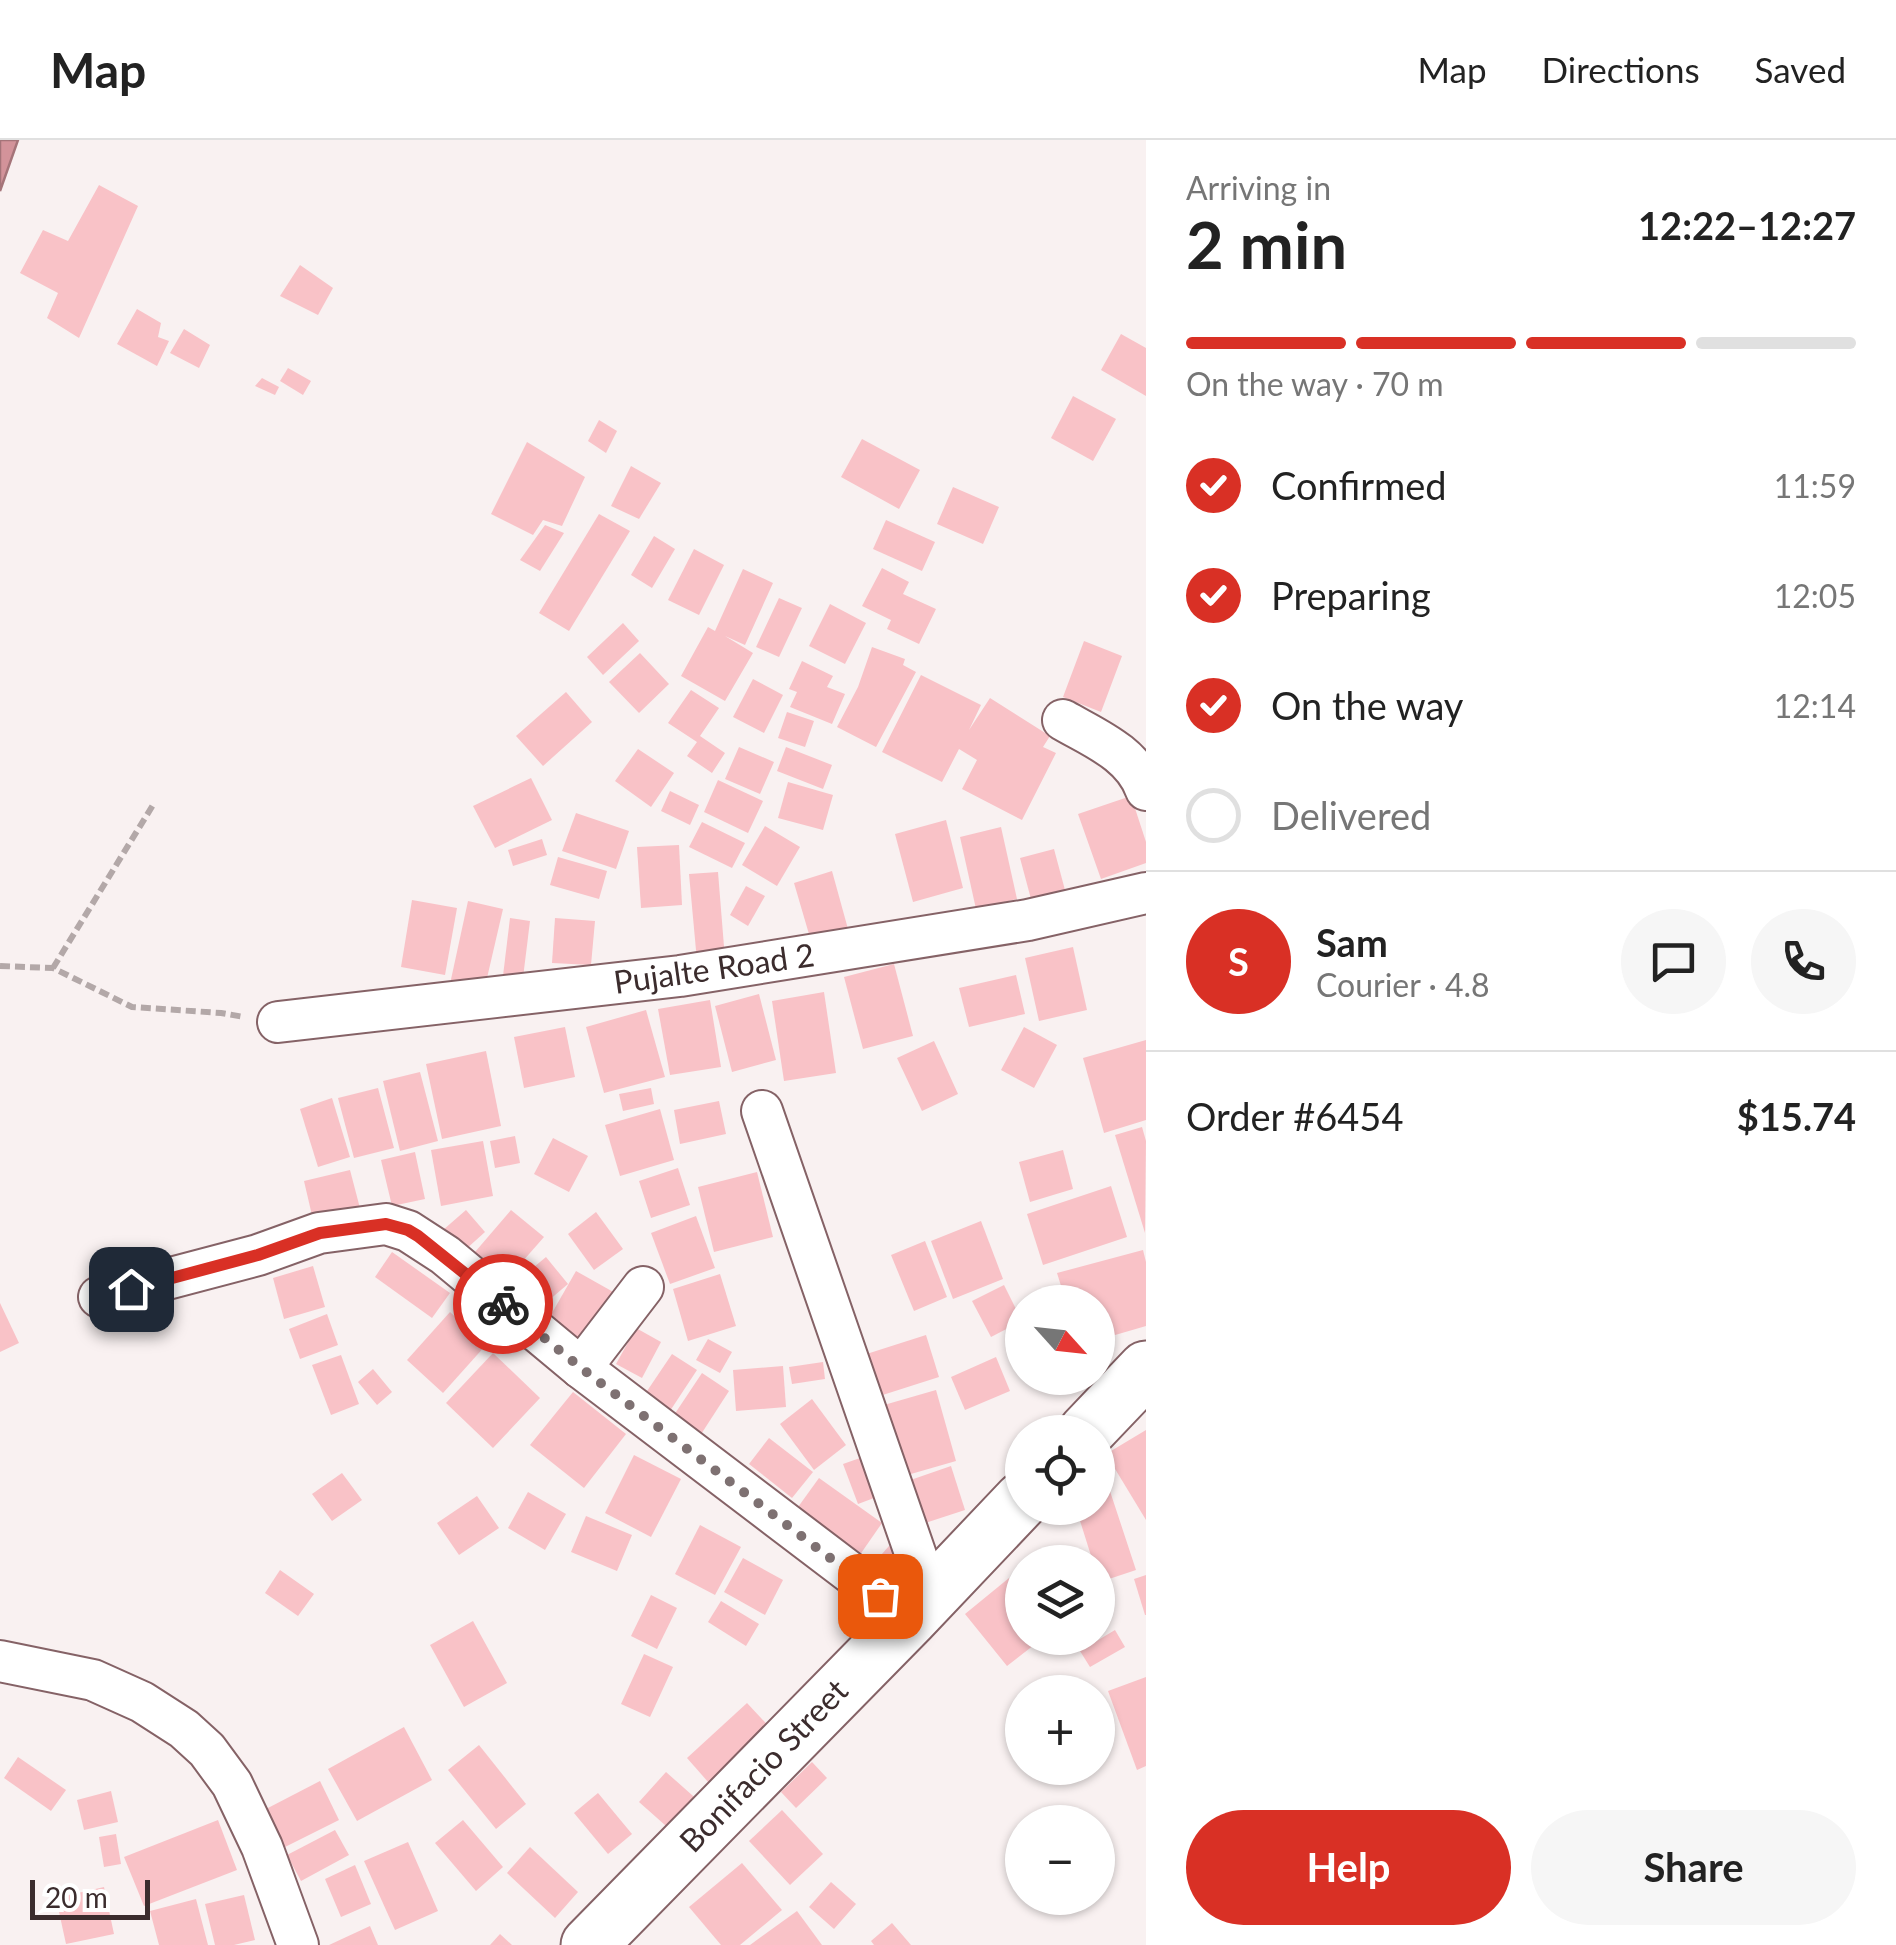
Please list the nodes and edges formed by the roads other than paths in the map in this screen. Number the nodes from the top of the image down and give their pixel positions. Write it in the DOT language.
graph roads {
  1 [pos="1062,720"];
  2 [pos="1146,790"];
  3 [pos="1146,892"];
  4 [pos="278,1022"];
  5 [pos="762,1111"];
  6 [pos="643,1287"];
  7 [pos="99,1297"];
  8 [pos="581,1368"];
  9 [pos="1146,1369"];
  10 [pos="1102,1415"];
  11 [pos="1005,1518"];
  12 [pos="920,1607"];
  13 [pos="0,1661"];
  14 [pos="298,1945"];
  15 [pos="589,1945"];
  1 -- 2 [label="street"];
  3 -- 4 [label="street, Pujalte Road 2"];
  5 -- 12 [label="street"];
  6 -- 8 [label="street"];
  7 -- 8 [label="street"];
  8 -- 12 [label="street"];
  9 -- 10 [label="street"];
  11 -- 12 [label="street, Bonifacio Street"];
  12 -- 15 [label="street, Bonifacio Street"];
  13 -- 14 [label="street"];
}
